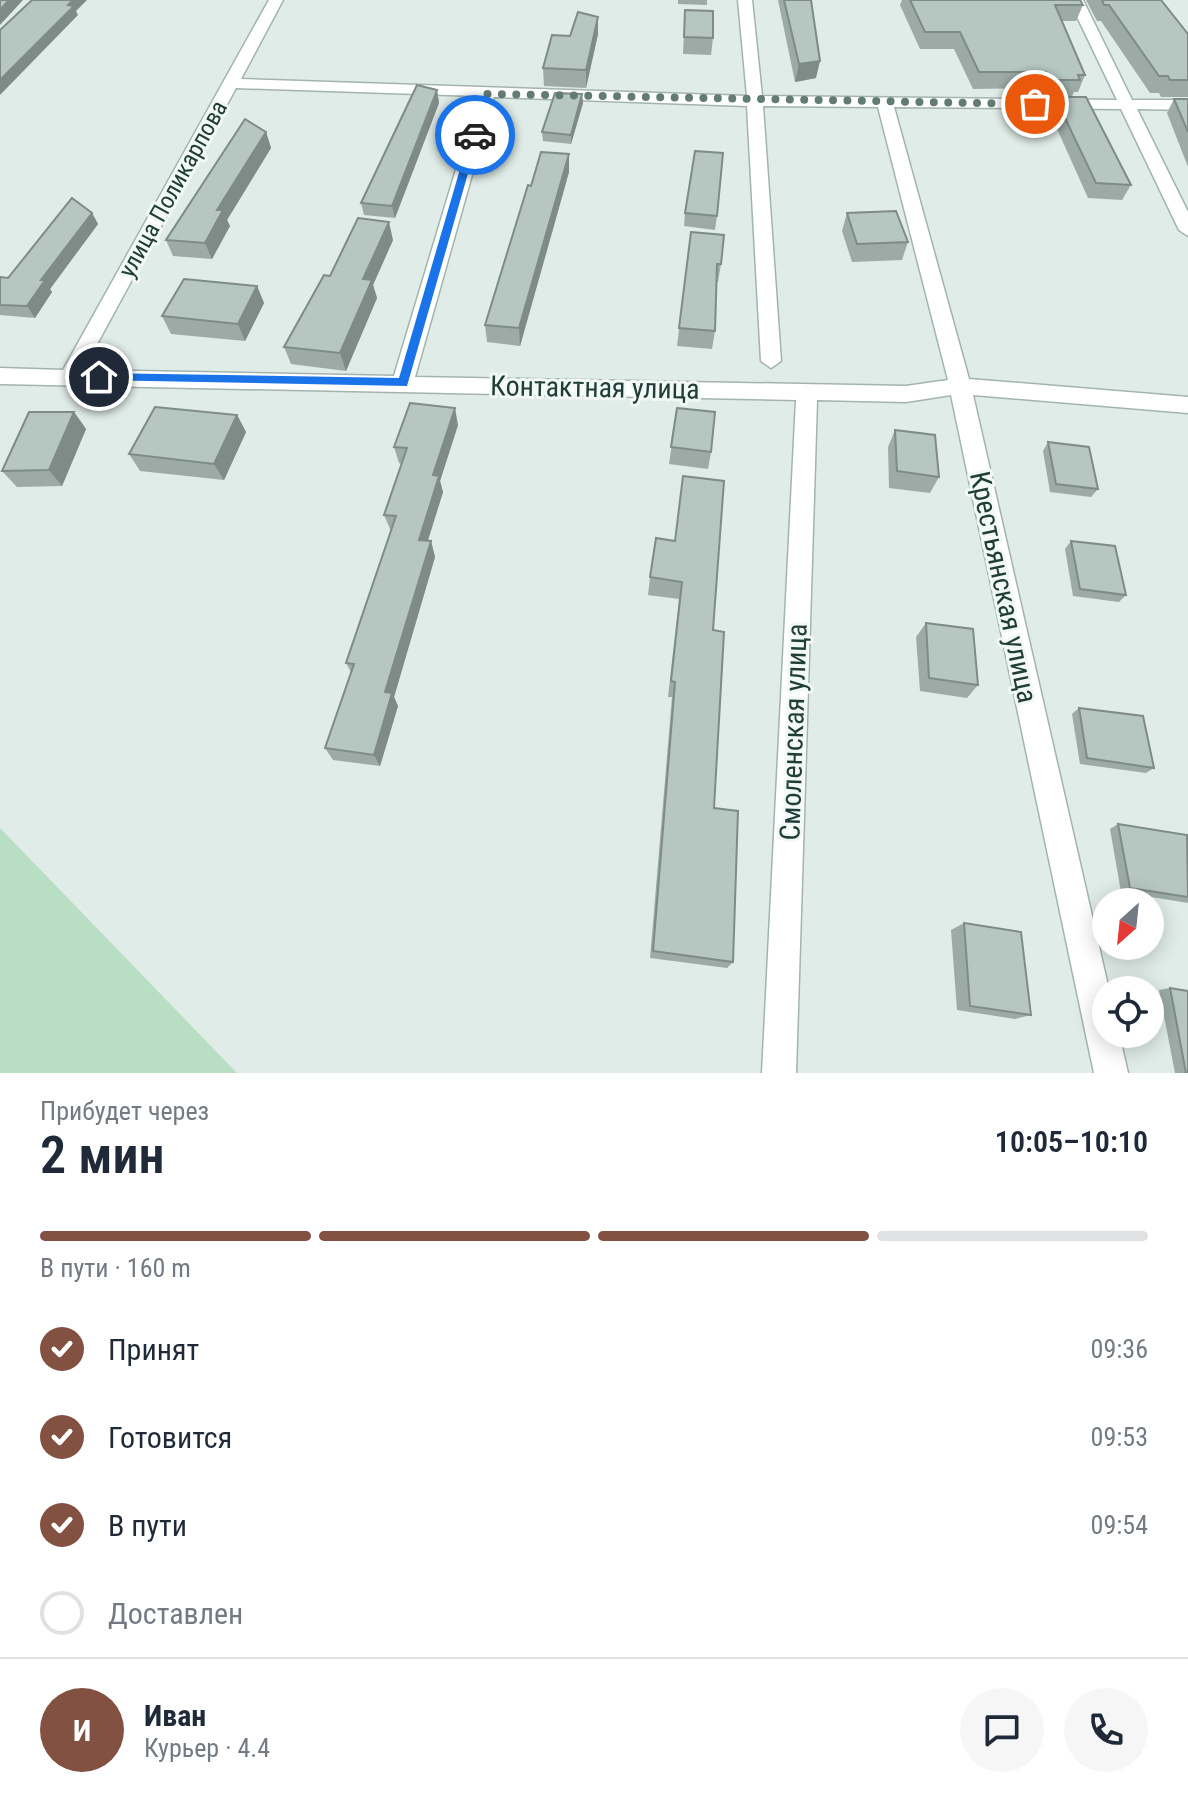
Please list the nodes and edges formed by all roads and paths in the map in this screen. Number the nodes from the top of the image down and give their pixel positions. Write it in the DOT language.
graph roads {
  1 [pos="276,0"];
  2 [pos="745,0"];
  3 [pos="1076,0"];
  4 [pos="233,83"];
  5 [pos="487,94"];
  6 [pos="755,101"];
  7 [pos="885,103"];
  8 [pos="1126,104"];
  9 [pos="1188,105"];
  10 [pos="1188,230"];
  11 [pos="771,361"];
  12 [pos="0,376"];
  13 [pos="69,377"];
  14 [pos="403,383"];
  15 [pos="960,386"];
  16 [pos="807,392"];
  17 [pos="1188,405"];
  18 [pos="779,1073"];
  19 [pos="1111,1073"];
  1 -- 4 [label="street, улица Поликарпова"];
  2 -- 6 [label="street"];
  3 -- 8 [label="street"];
  4 -- 5 [label="street"];
  4 -- 13 [label="street, улица Поликарпова"];
  5 -- 6 [label="street"];
  5 -- 14 [label="street"];
  6 -- 7 [label="street"];
  6 -- 11 [label="street"];
  7 -- 8 [label="street"];
  7 -- 15 [label="street, Крестьянская улица"];
  8 -- 9 [label="street"];
  8 -- 10 [label="street"];
  12 -- 13 [label="street, Контактная улица"];
  13 -- 14 [label="street, Контактная улица"];
  14 -- 16 [label="street, Контактная улица"];
  15 -- 16 [label="street, Контактная улица"];
  15 -- 17 [label="street, Контактная улица"];
  15 -- 19 [label="street, Крестьянская улица"];
  16 -- 18 [label="street, Смоленская улица"];
}
